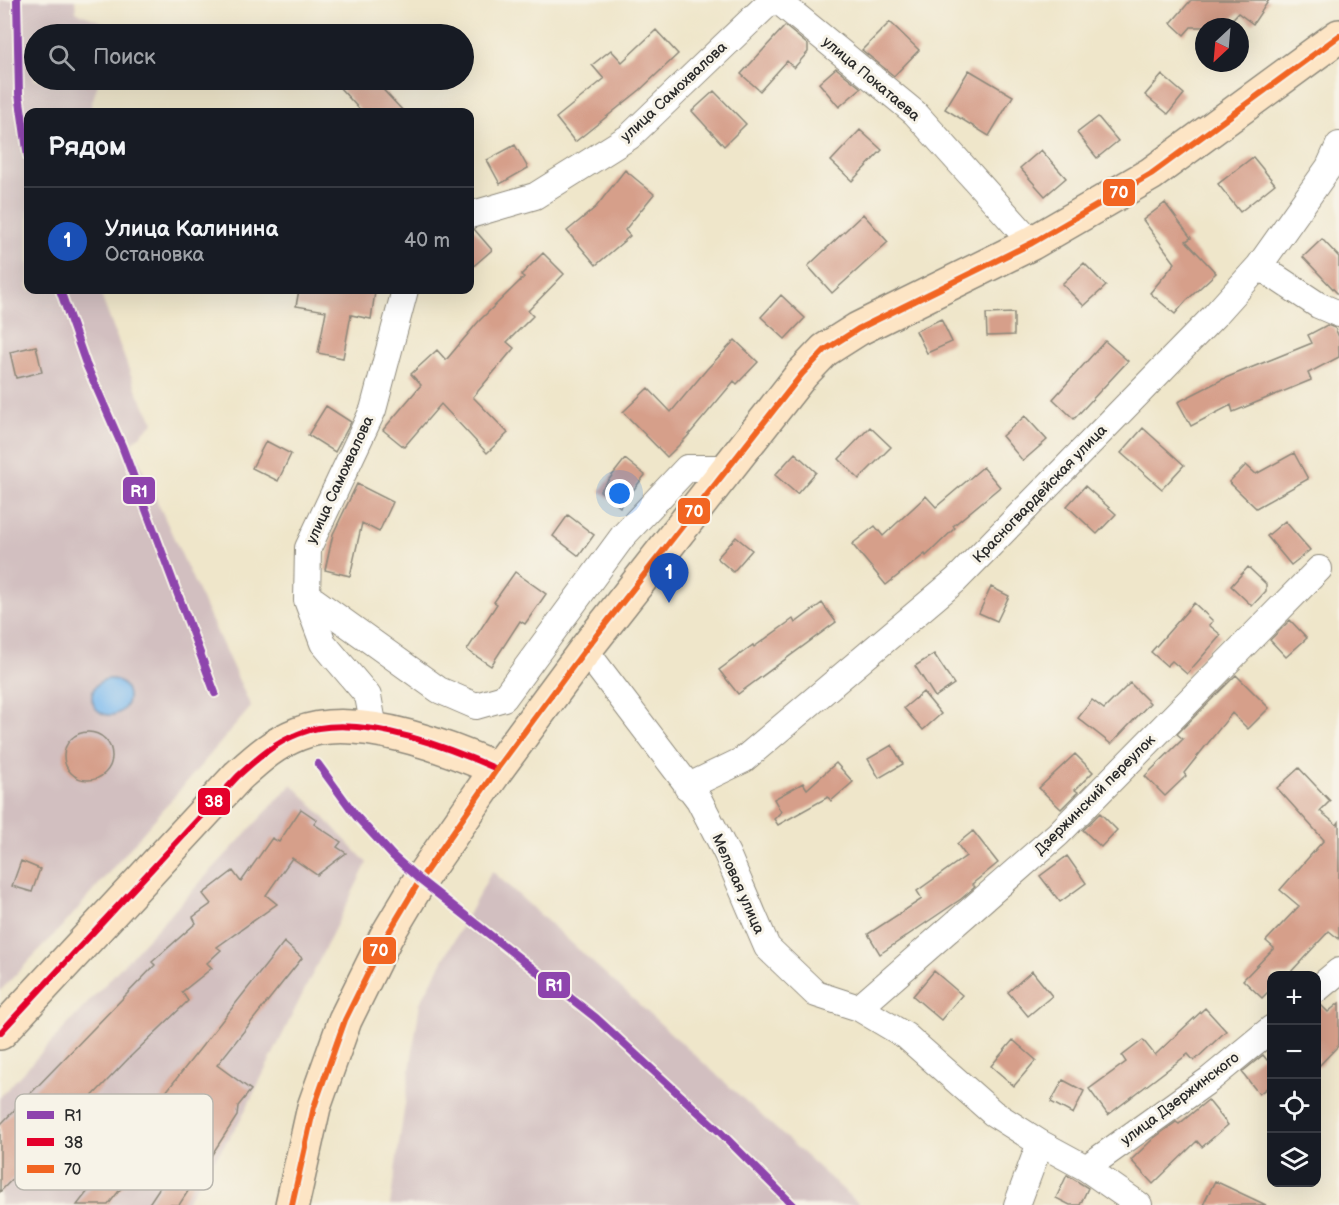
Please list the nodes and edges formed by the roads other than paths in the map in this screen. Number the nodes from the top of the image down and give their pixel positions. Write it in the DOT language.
graph roads {
  1 [pos="772,0"];
  2 [pos="777,0"];
  3 [pos="1339,36"];
  4 [pos="1339,145"];
  5 [pos="474,214"];
  6 [pos="1032,243"];
  7 [pos="1259,266"];
  8 [pos="404,294"];
  9 [pos="1339,314"];
  10 [pos="729,468"];
  11 [pos="1319,569"];
  12 [pos="307,600"];
  13 [pos="585,650"];
  14 [pos="374,728"];
  15 [pos="497,769"];
  16 [pos="687,787"];
  17 [pos="1339,971"];
  18 [pos="1321,987"];
  19 [pos="859,1008"];
  20 [pos="1267,1032"];
  21 [pos="0,1033"];
  22 [pos="1041,1143"];
  23 [pos="1086,1168"];
  24 [pos="292,1205"];
  25 [pos="1017,1205"];
  26 [pos="1139,1205"];
  1 -- 5 [label="street, улица Самохвалова"];
  2 -- 6 [label="street, улица Покатаева"];
  3 -- 6 [label="main road"];
  4 -- 7 [label="street, Красногвардейская улица"];
  6 -- 10 [label="main road"];
  7 -- 9 [label="street"];
  7 -- 16 [label="street, Красногвардейская улица"];
  8 -- 12 [label="street, улица Самохвалова"];
  10 -- 12 [label="street"];
  10 -- 13 [label="main road"];
  11 -- 19 [label="street, Дзержинский переулок"];
  12 -- 14 [label="street, улица Самохвалова"];
  13 -- 15 [label="main road"];
  13 -- 16 [label="street, Меловая улица"];
  14 -- 15 [label="main road"];
  14 -- 21 [label="main road"];
  15 -- 24 [label="main road"];
  16 -- 19 [label="street, Меловая улица"];
  17 -- 18 [label="street"];
  19 -- 22 [label="street, Меловая улица"];
  20 -- 23 [label="street, улица Дзержинского"];
  22 -- 23 [label="street, Меловая улица"];
  22 -- 25 [label="street"];
  23 -- 26 [label="street, Меловая улица"];
}
